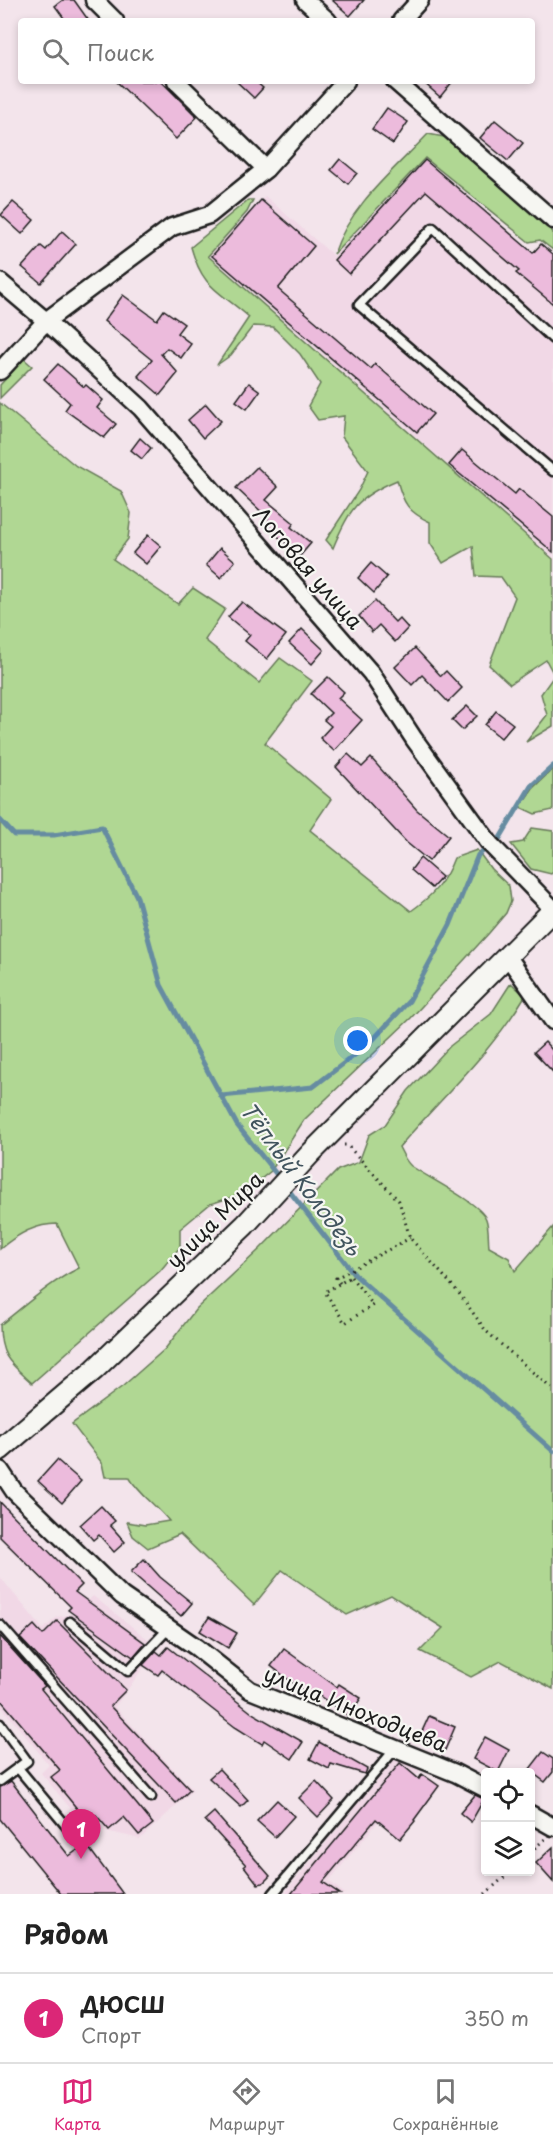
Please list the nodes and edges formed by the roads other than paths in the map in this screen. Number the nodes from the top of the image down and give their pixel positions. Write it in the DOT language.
graph roads {
  1 [pos="94,0"];
  2 [pos="305,0"];
  3 [pos="420,0"];
  4 [pos="112,18"];
  5 [pos="325,18"];
  6 [pos="404,18"];
  7 [pos="179,84"];
  8 [pos="343,84"];
  9 [pos="398,84"];
  10 [pos="266,169"];
  11 [pos="553,220"];
  12 [pos="0,282"];
  13 [pos="46,321"];
  14 [pos="553,339"];
  15 [pos="0,371"];
  16 [pos="553,471"];
  17 [pos="553,910"];
  18 [pos="508,957"];
  19 [pos="553,1022"];
  20 [pos="0,1450"];
  21 [pos="0,1470"];
  22 [pos="70,1622"];
  23 [pos="0,1625"];
  24 [pos="170,1628"];
  25 [pos="0,1724"];
  26 [pos="396,1749"];
  27 [pos="18,1768"];
  28 [pos="0,1781"];
  29 [pos="481,1787"];
  30 [pos="151,1797"];
  31 [pos="535,1816"];
  32 [pos="553,1827"];
  33 [pos="78,1840"];
  34 [pos="273,1894"];
  1 -- 4 [label="street"];
  2 -- 5 [label="street"];
  3 -- 6 [label="street"];
  7 -- 10 [label="street"];
  8 -- 10 [label="street"];
  9 -- 11 [label="street"];
  10 -- 13 [label="street"];
  12 -- 13 [label="street, Логовая улица"];
  13 -- 15 [label="street"];
  13 -- 17 [label="street, Логовая улица"];
  14 -- 16 [label="lane"];
  17 -- 18 [label="street, улица Мира"];
  18 -- 19 [label="street"];
  18 -- 20 [label="street, улица Мира"];
  21 -- 24 [label="street, улица Иноходцева"];
  22 -- 24 [label="lane"];
  23 -- 30 [label="lane"];
  24 -- 26 [label="street, улица Иноходцева"];
  25 -- 27 [label="lane"];
  26 -- 29 [label="street, улица Иноходцева"];
  26 -- 34 [label="lane"];
  27 -- 28 [label="lane"];
  27 -- 33 [label="lane"];
  31 -- 32 [label="street"];
}
